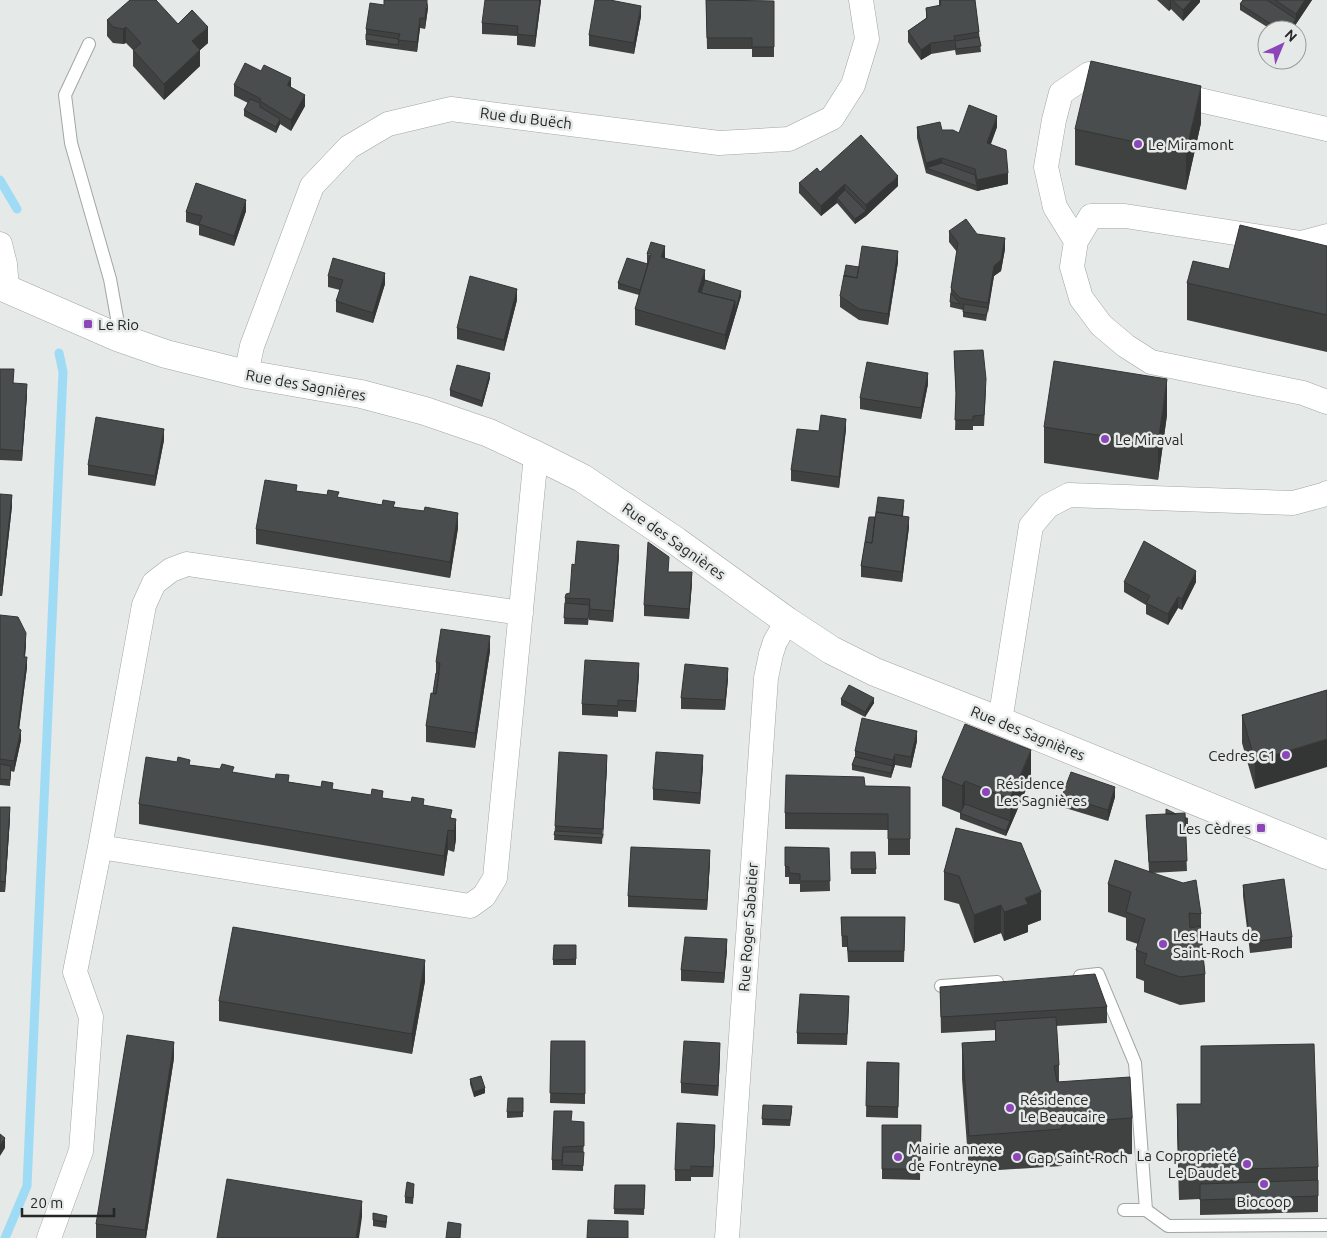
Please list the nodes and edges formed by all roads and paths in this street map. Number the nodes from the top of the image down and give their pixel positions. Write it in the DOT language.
graph roads {
  1 [pos="861,0"];
  2 [pos="89,44"];
  3 [pos="1327,130"];
  4 [pos="1327,236"];
  5 [pos="1076,241"];
  6 [pos="0,244"];
  7 [pos="3,287"];
  8 [pos="117,337"];
  9 [pos="246,374"];
  10 [pos="1327,402"];
  11 [pos="536,455"];
  12 [pos="1327,493"];
  13 [pos="521,613"];
  14 [pos="787,621"];
  15 [pos="1000,721"];
  16 [pos="100,847"];
  17 [pos="1327,854"];
  18 [pos="1069,977"];
  19 [pos="1010,981"];
  20 [pos="941,986"];
  21 [pos="1124,1210"];
  22 [pos="1146,1210"];
  23 [pos="1327,1225"];
  24 [pos="49,1238"];
  25 [pos="727,1238"];
  1 -- 9 [label="street, Rue du Buëch"];
  2 -- 8 [label="lane"];
  3 -- 5 [label="street"];
  4 -- 5 [label="street"];
  5 -- 10 [label="street"];
  6 -- 7 [label="street"];
  7 -- 8 [label="main road, Rue des Sagnières"];
  8 -- 9 [label="main road, Rue des Sagnières"];
  9 -- 11 [label="main road, Rue des Sagnières"];
  11 -- 13 [label="street"];
  11 -- 14 [label="main road, Rue des Sagnières"];
  12 -- 15 [label="street"];
  13 -- 16 [label="street"];
  13 -- 16 [label="street"];
  14 -- 15 [label="main road, Rue des Sagnières"];
  14 -- 25 [label="street, Rue Roger Sabatier"];
  15 -- 17 [label="main road, Rue des Sagnières"];
  16 -- 24 [label="street"];
  18 -- 22 [label="lane"];
  19 -- 20 [label="lane"];
  21 -- 22 [label="lane"];
  22 -- 23 [label="lane"];
}
